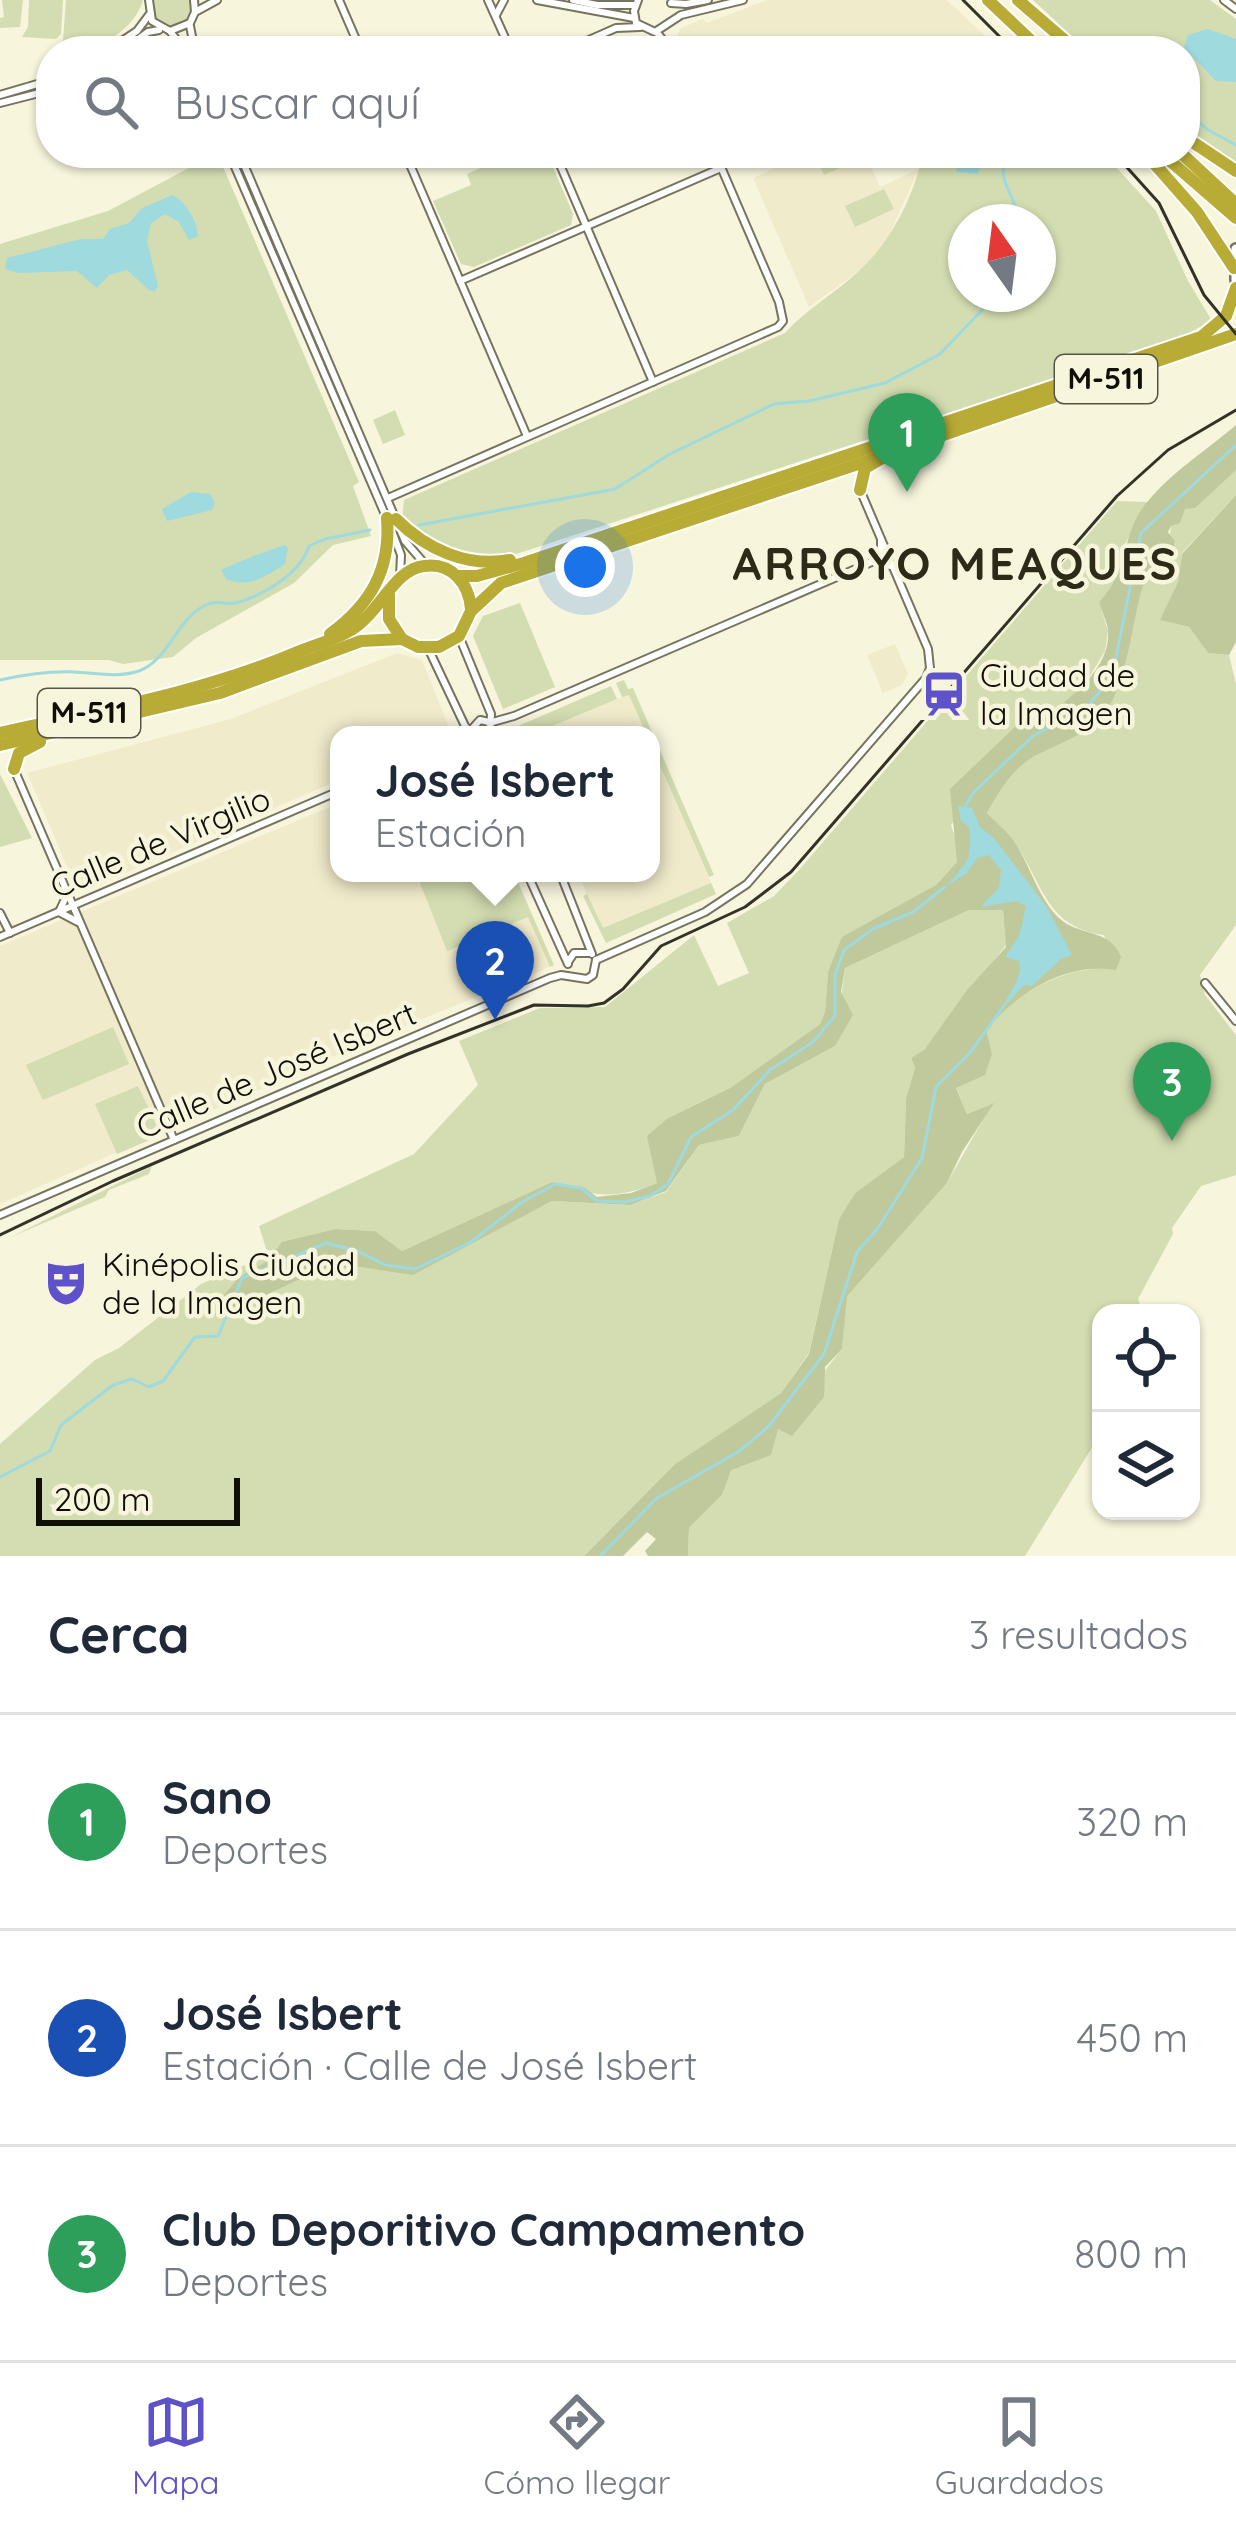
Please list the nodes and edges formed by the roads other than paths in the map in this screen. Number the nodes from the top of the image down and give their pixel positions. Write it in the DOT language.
graph roads {
  1 [pos="149,0"];
  2 [pos="194,0"];
  3 [pos="217,0"];
  4 [pos="339,0"];
  5 [pos="488,0"];
  6 [pos="504,0"];
  7 [pos="537,0"];
  8 [pos="573,0"];
  9 [pos="708,0"];
  10 [pos="743,0"];
  11 [pos="988,0"];
  12 [pos="1018,0"];
  13 [pos="1224,0"];
  14 [pos="670,1"];
  15 [pos="637,2"];
  16 [pos="1236,9"];
  17 [pos="195,12"];
  18 [pos="149,15"];
  19 [pos="496,15"];
  20 [pos="634,18"];
  21 [pos="672,20"];
  22 [pos="190,23"];
  23 [pos="640,27"];
  24 [pos="166,31"];
  25 [pos="655,32"];
  26 [pos="130,36"];
  27 [pos="144,36"];
  28 [pos="171,36"];
  29 [pos="192,36"];
  30 [pos="355,36"];
  31 [pos="505,36"];
  32 [pos="598,36"];
  33 [pos="660,36"];
  34 [pos="1026,36"];
  35 [pos="1058,36"];
  36 [pos="36,86"];
  37 [pos="36,93"];
  38 [pos="0,99"];
  39 [pos="1200,147"];
  40 [pos="236,168"];
  41 [pos="245,168"];
  42 [pos="411,168"];
  43 [pos="561,168"];
  44 [pos="721,168"];
  45 [pos="1158,168"];
  46 [pos="1178,168"];
  47 [pos="1197,168"];
  48 [pos="1236,171"];
  49 [pos="1236,204"];
  50 [pos="1236,218"];
  51 [pos="586,226"];
  52 [pos="1236,249"];
  53 [pos="1235,279"];
  54 [pos="460,281"];
  55 [pos="1236,334"];
  56 [pos="653,382"];
  57 [pos="527,436"];
  58 [pos="891,453"];
  59 [pos="825,475"];
  60 [pos="860,490"];
  61 [pos="388,498"];
  62 [pos="392,519"];
  63 [pos="881,540"];
  64 [pos="535,557"];
  65 [pos="874,561"];
  66 [pos="427,565"];
  67 [pos="894,568"];
  68 [pos="458,576"];
  69 [pos="400,577"];
  70 [pos="389,595"];
  71 [pos="471,611"];
  72 [pos="459,636"];
  73 [pos="402,639"];
  74 [pos="312,646"];
  75 [pos="428,649"];
  76 [pos="464,726"];
  77 [pos="490,726"];
  78 [pos="492,726"];
  79 [pos="0,733"];
  80 [pos="62,733"];
  81 [pos="0,748"];
  82 [pos="14,769"];
  83 [pos="330,795"];
  84 [pos="531,882"];
  85 [pos="564,882"];
  86 [pos="64,885"];
  87 [pos="74,905"];
  88 [pos="58,912"];
  89 [pos="0,913"];
  90 [pos="81,926"];
  91 [pos="10,933"];
  92 [pos="0,937"];
  93 [pos="594,957"];
  94 [pos="568,964"];
  95 [pos="572,975"];
  96 [pos="1205,983"];
  97 [pos="1236,1021"];
  98 [pos="174,1140"];
  99 [pos="0,1215"];
  1 -- 18 [label="street"];
  2 -- 17 [label="street"];
  3 -- 17 [label="street"];
  4 -- 30 [label="street"];
  5 -- 19 [label="street"];
  6 -- 19 [label="street"];
  7 -- 20 [label="street"];
  8 -- 15 [label="street"];
  9 -- 14 [label="street"];
  10 -- 21 [label="street"];
  11 -- 34 [label="highway"];
  12 -- 35 [label="highway"];
  13 -- 16 [label="street"];
  14 -- 21 [label="street"];
  15 -- 20 [label="street"];
  17 -- 22 [label="street"];
  18 -- 24 [label="street"];
  18 -- 26 [label="street"];
  19 -- 31 [label="street"];
  20 -- 23 [label="street"];
  21 -- 25 [label="street"];
  22 -- 24 [label="street"];
  22 -- 29 [label="street"];
  23 -- 25 [label="street"];
  23 -- 32 [label="street"];
  24 -- 27 [label="street"];
  24 -- 28 [label="street"];
  25 -- 33 [label="street"];
  36 -- 38 [label="street"];
  37 -- 38 [label="street"];
  39 -- 48 [label="highway"];
  40 -- 62 [label="street"];
  41 -- 61 [label="street"];
  42 -- 54 [label="street"];
  43 -- 51 [label="street"];
  44 -- 51 [label="street"];
  44 -- 56 [label="street"];
  45 -- 53 [label="highway"];
  46 -- 50 [label="highway"];
  47 -- 49 [label="highway"];
  51 -- 54 [label="street"];
  51 -- 56 [label="street"];
  52 -- 53 [label="street, M-511"];
  53 -- 64 [label="highway, M-511"];
  54 -- 57 [label="street"];
  55 -- 58 [label="highway, M-511"];
  56 -- 57 [label="street"];
  57 -- 61 [label="street"];
  58 -- 59 [label="highway, M-511"];
  58 -- 60 [label="highway"];
  59 -- 60 [label="highway"];
  59 -- 71 [label="highway, M-511"];
  60 -- 63 [label="street"];
  61 -- 62 [label="street"];
  62 -- 64 [label="highway"];
  62 -- 66 [label="street"];
  62 -- 69 [label="street"];
  62 -- 74 [label="highway"];
  63 -- 65 [label="street"];
  63 -- 67 [label="street"];
  64 -- 68 [label="highway, M-511"];
  65 -- 67 [label="street"];
  65 -- 78 [label="street"];
  66 -- 68 [label="highway"];
  66 -- 69 [label="highway"];
  67 -- 93 [label="street"];
  68 -- 71 [label="highway"];
  69 -- 70 [label="highway, M-511"];
  70 -- 73 [label="highway"];
  70 -- 74 [label="highway, M-511"];
  71 -- 72 [label="highway, M-511"];
  72 -- 75 [label="highway"];
  72 -- 77 [label="street"];
  73 -- 75 [label="highway, M-511"];
  73 -- 80 [label="highway, M-511"];
  74 -- 79 [label="highway, M-511"];
  75 -- 76 [label="street"];
  80 -- 81 [label="highway, M-511"];
  80 -- 82 [label="highway, M-511"];
  81 -- 82 [label="highway, M-511"];
  82 -- 86 [label="street"];
  83 -- 87 [label="street, Calle de Virgilio"];
  84 -- 94 [label="street"];
  85 -- 93 [label="street"];
  86 -- 87 [label="street"];
  86 -- 88 [label="street"];
  87 -- 88 [label="street, Calle de Virgilio"];
  87 -- 90 [label="street"];
  88 -- 90 [label="street"];
  88 -- 91 [label="street, Calle de Virgilio"];
  89 -- 91 [label="street"];
  90 -- 98 [label="street"];
  91 -- 92 [label="street, Calle de Virgilio"];
  93 -- 94 [label="street"];
  93 -- 95 [label="street"];
  94 -- 95 [label="street"];
  95 -- 98 [label="street, Calle de José Isbert"];
  96 -- 97 [label="street"];
  98 -- 99 [label="street, Calle de José Isbert"];
}
